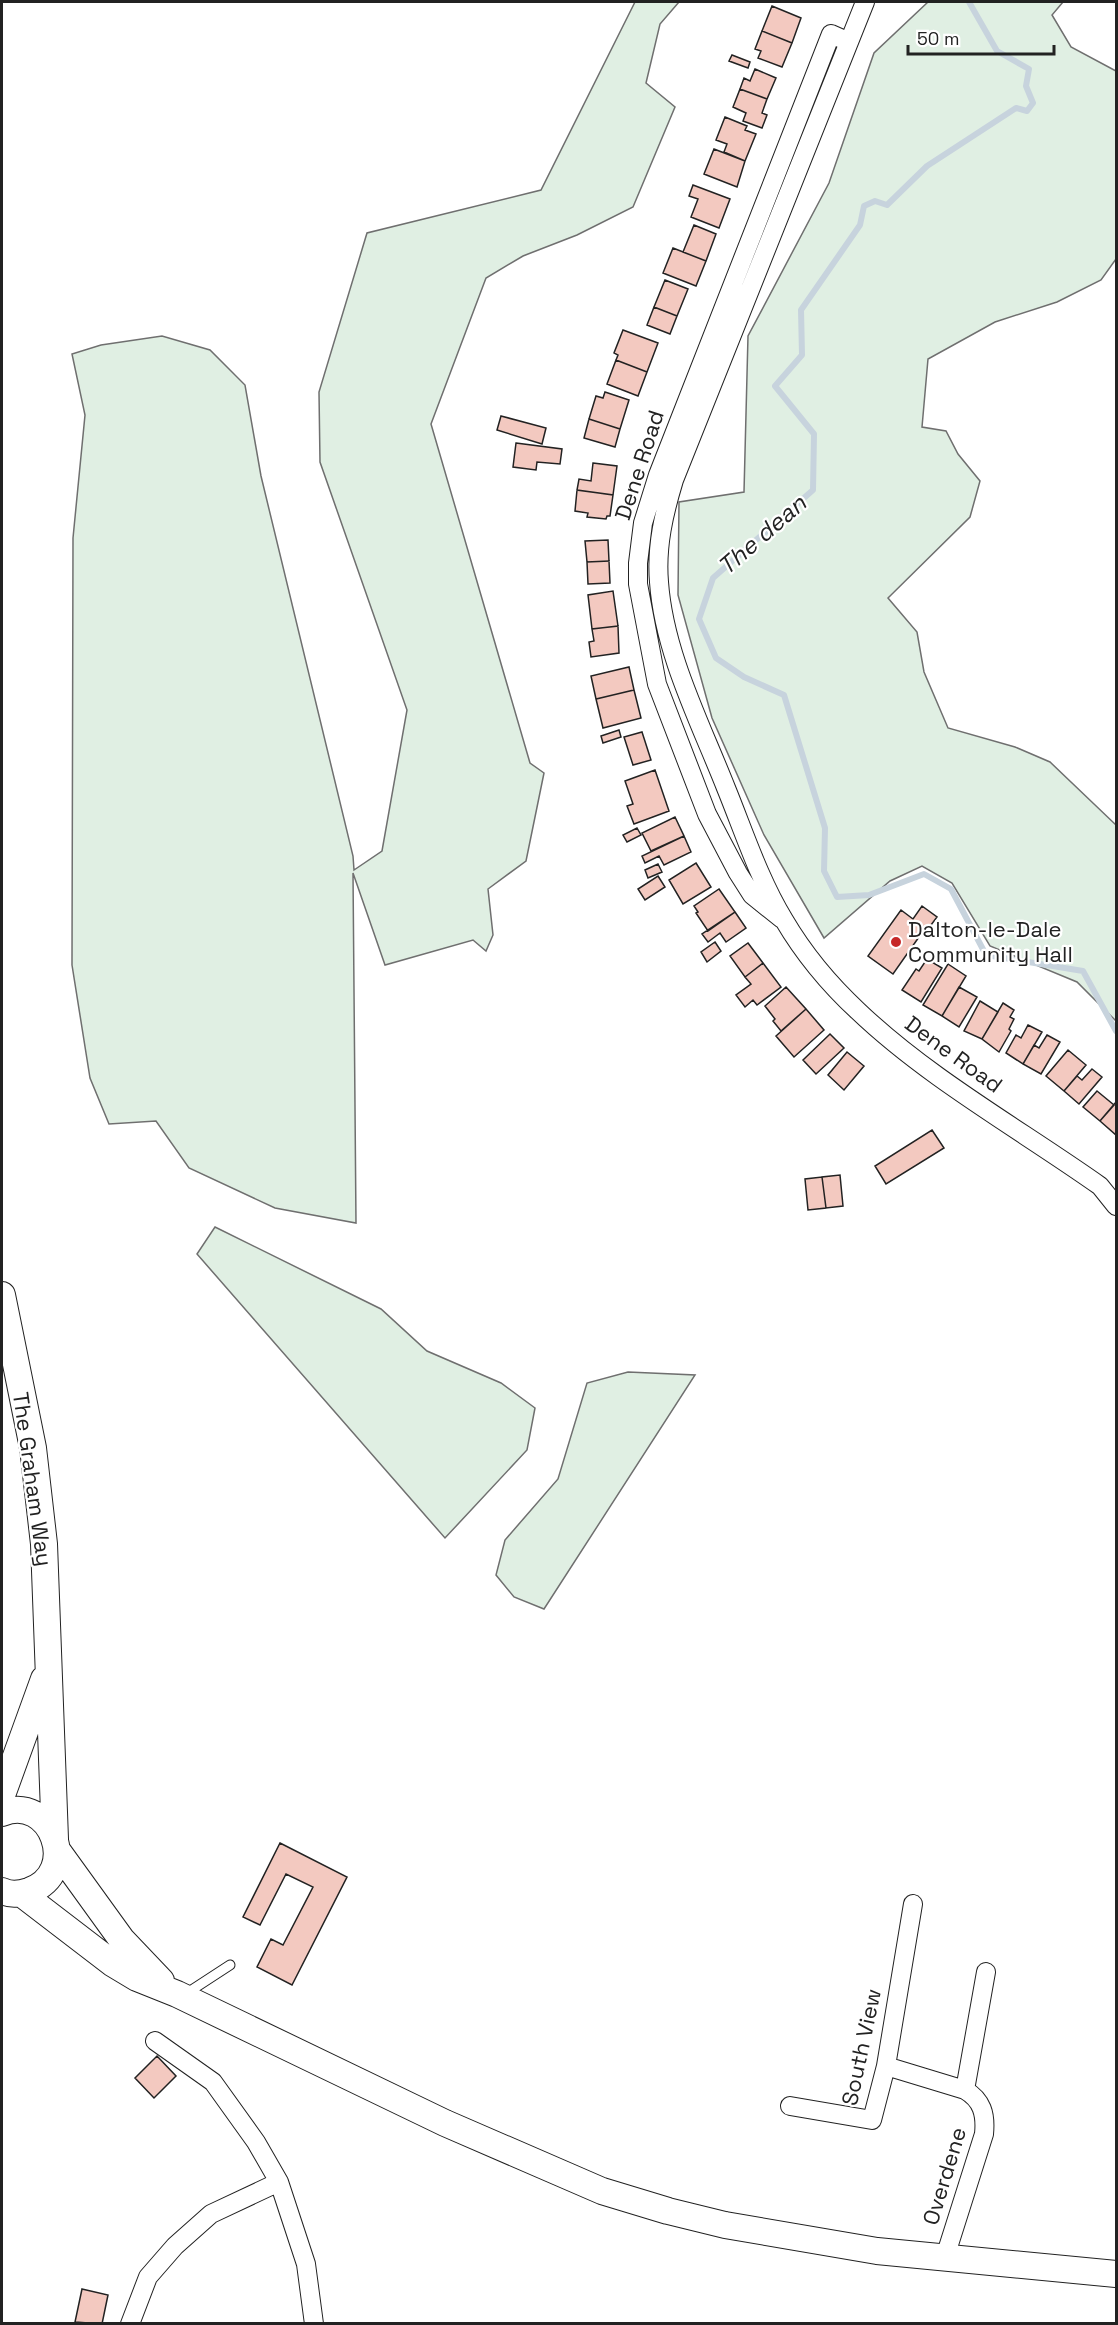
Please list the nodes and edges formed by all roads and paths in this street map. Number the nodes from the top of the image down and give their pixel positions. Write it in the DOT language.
graph roads {
  1 [pos="865,2"];
  2 [pos="849,42"];
  3 [pos="811,84"];
  4 [pos="829,91"];
  5 [pos="787,144"];
  6 [pos="804,152"];
  7 [pos="770,213"];
  8 [pos="666,477"];
  9 [pos="642,529"];
  10 [pos="660,532"];
  11 [pos="659,582"];
  12 [pos="638,584"];
  13 [pos="673,646"];
  14 [pos="649,652"];
  15 [pos="783,920"];
  16 [pos="1116,1206"];
  17 [pos="2,1295"];
  18 [pos="49,1664"];
  19 [pos="2,1795"];
  20 [pos="2,1813"];
  21 [pos="56,1845"];
  22 [pos="12,1892"];
  23 [pos="913,1904"];
  24 [pos="230,1965"];
  25 [pos="986,1972"];
  26 [pos="180,1995"];
  27 [pos="155,2041"];
  28 [pos="886,2066"];
  29 [pos="964,2090"];
  30 [pos="790,2106"];
  31 [pos="279,2182"];
  32 [pos="945,2257"];
  33 [pos="1116,2274"];
  34 [pos="130,2324"];
  35 [pos="314,2324"];
  1 -- 2 [label="street, Dene Road"];
  2 -- 3 [label="street, Dene Road"];
  2 -- 4 [label="street, Dene Road"];
  3 -- 4 [label="lane"];
  3 -- 5 [label="street, Dene Road"];
  4 -- 6 [label="street, Dene Road"];
  5 -- 6 [label="lane"];
  5 -- 7 [label="street, Dene Road"];
  6 -- 7 [label="street, Dene Road"];
  7 -- 8 [label="street, Dene Road"];
  8 -- 9 [label="street, Dene Road"];
  8 -- 10 [label="street, Dene Road"];
  9 -- 10 [label="lane"];
  9 -- 12 [label="street, Dene Road"];
  10 -- 11 [label="street, Dene Road"];
  11 -- 12 [label="lane"];
  11 -- 13 [label="street, Dene Road"];
  12 -- 14 [label="street, Dene Road"];
  13 -- 14 [label="lane"];
  13 -- 15 [label="street, Dene Road"];
  14 -- 15 [label="street, Dene Road"];
  15 -- 16 [label="street, Dene Road"];
  17 -- 18 [label="main road, The Graham Way"];
  18 -- 19 [label="main road, The Graham Way"];
  18 -- 21 [label="main road, The Graham Way"];
  20 -- 21 [label="main road"];
  21 -- 22 [label="main road"];
  21 -- 26 [label="main road"];
  22 -- 26 [label="main road"];
  23 -- 28 [label="street, South View"];
  24 -- 26 [label="lane"];
  25 -- 29 [label="street"];
  26 -- 32 [label="main road"];
  27 -- 31 [label="street"];
  28 -- 29 [label="street"];
  28 -- 30 [label="street, South View"];
  29 -- 32 [label="street, Overdene"];
  31 -- 34 [label="street"];
  31 -- 35 [label="street"];
  32 -- 33 [label="main road"];
}
